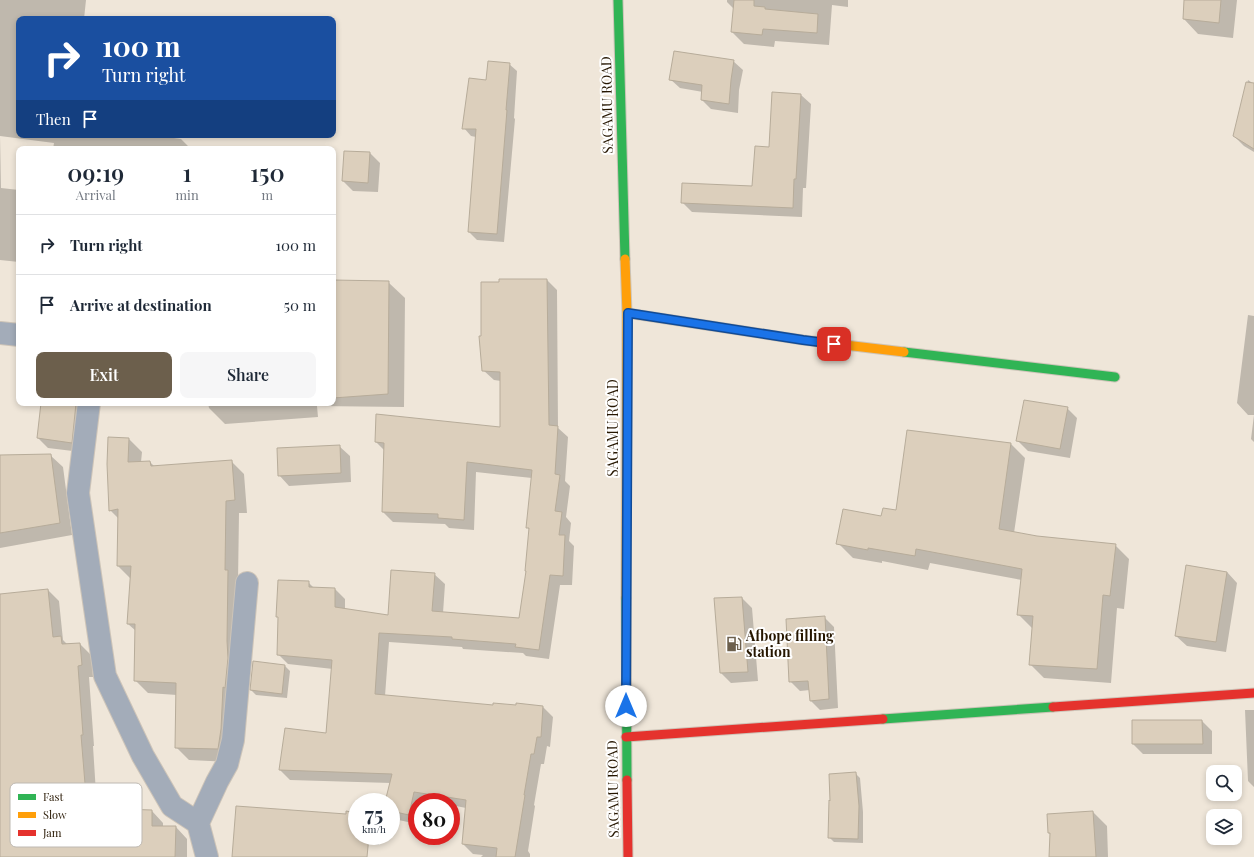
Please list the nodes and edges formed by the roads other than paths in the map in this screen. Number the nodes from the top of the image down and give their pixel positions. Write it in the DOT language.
graph roads {
  1 [pos="618,0"];
  2 [pos="628,313"];
  3 [pos="0,333"];
  4 [pos="16,335"];
  5 [pos="1115,377"];
  6 [pos="89,406"];
  7 [pos="247,583"];
  8 [pos="1254,693"];
  9 [pos="626,738"];
  10 [pos="198,823"];
  11 [pos="207,857"];
  12 [pos="628,857"];
  1 -- 2 [label="main road, SAGAMU ROAD"];
  2 -- 5 [label="main road"];
  2 -- 9 [label="main road, SAGAMU ROAD"];
  3 -- 4 [label="street"];
  6 -- 10 [label="street"];
  7 -- 10 [label="street"];
  8 -- 9 [label="main road"];
  9 -- 12 [label="main road, SAGAMU ROAD"];
  10 -- 11 [label="street"];
}
